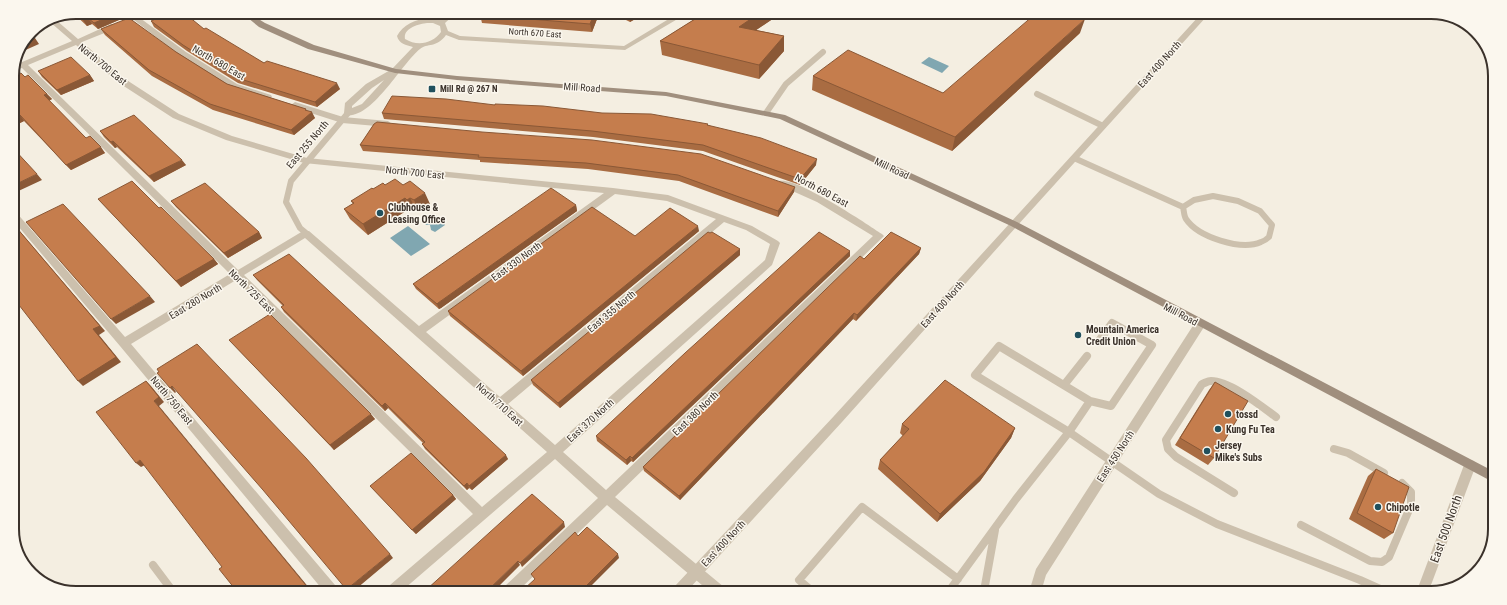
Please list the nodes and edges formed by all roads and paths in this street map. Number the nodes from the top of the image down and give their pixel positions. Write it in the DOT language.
graph roads {
  1 [pos="133,19"];
  2 [pos="136,19"];
  3 [pos="254,19"];
  4 [pos="445,19"];
  5 [pos="674,19"];
  6 [pos="1200,19"];
  7 [pos="55,23"];
  8 [pos="440,23"];
  9 [pos="445,32"];
  10 [pos="76,42"];
  11 [pos="419,45"];
  12 [pos="823,52"];
  13 [pos="23,65"];
  14 [pos="20,66"];
  15 [pos="395,71"];
  16 [pos="1037,94"];
  17 [pos="348,113"];
  18 [pos="766,113"];
  19 [pos="342,120"];
  20 [pos="397,125"];
  21 [pos="1103,126"];
  22 [pos="1074,158"];
  23 [pos="307,161"];
  24 [pos="775,180"];
  25 [pos="613,191"];
  26 [pos="1183,207"];
  27 [pos="722,219"];
  28 [pos="19,222"];
  29 [pos="1014,224"];
  30 [pos="306,233"];
  31 [pos="879,236"];
  32 [pos="775,243"];
  33 [pos="236,276"];
  34 [pos="1200,324"];
  35 [pos="419,332"];
  36 [pos="1098,342"];
  37 [pos="124,343"];
  38 [pos="1087,356"];
  39 [pos="1064,385"];
  40 [pos="1090,401"];
  41 [pos="500,404"];
  42 [pos="1276,417"];
  43 [pos="1069,432"];
  44 [pos="1334,449"];
  45 [pos="555,452"];
  46 [pos="1112,460"];
  47 [pos="1470,465"];
  48 [pos="1488,474"];
  49 [pos="1234,493"];
  50 [pos="607,498"];
  51 [pos="482,515"];
  52 [pos="1301,525"];
  53 [pos="995,527"];
  54 [pos="154,565"];
  55 [pos="696,572"];
  56 [pos="958,579"];
  57 [pos="169,586"];
  58 [pos="327,586"];
  59 [pos="399,586"];
  60 [pos="514,586"];
  61 [pos="684,586"];
  62 [pos="714,586"];
  63 [pos="806,586"];
  64 [pos="953,586"];
  65 [pos="985,586"];
  66 [pos="1037,586"];
  67 [pos="1373,586"];
  68 [pos="1425,586"];
  1 -- 10 [label="street"];
  2 -- 19 [label="street, North 680 East"];
  3 -- 15 [label="main road, Mill Road"];
  4 -- 8 [label="street"];
  5 -- 9 [label="street, North 670 East"];
  6 -- 21 [label="street, East 400 North"];
  7 -- 10 [label="street"];
  8 -- 9 [label="street"];
  8 -- 11 [label="street"];
  9 -- 11 [label="street"];
  10 -- 13 [label="street"];
  10 -- 23 [label="street, North 700 East"];
  11 -- 15 [label="street"];
  12 -- 18 [label="lane"];
  13 -- 14 [label="street"];
  13 -- 33 [label="street, North 725 East"];
  15 -- 17 [label="street, East 255 North"];
  15 -- 17 [label="street, East 255 North"];
  15 -- 18 [label="main road, Mill Road"];
  16 -- 21 [label="lane"];
  17 -- 19 [label="lane, East 255 North"];
  18 -- 29 [label="main road, Mill Road"];
  19 -- 20 [label="street, North 680 East"];
  19 -- 23 [label="lane, East 255 North"];
  21 -- 22 [label="street, East 400 North"];
  22 -- 26 [label="lane"];
  22 -- 29 [label="street, East 400 North"];
  23 -- 25 [label="street, North 700 East"];
  23 -- 30 [label="lane, East 255 North"];
  24 -- 31 [label="street, North 680 East"];
  25 -- 27 [label="street, North 700 East"];
  25 -- 35 [label="street, East 330 North"];
  26 -- 26 [label="lane"];
  27 -- 32 [label="street, North 700 East"];
  27 -- 41 [label="street, East 355 North"];
  28 -- 37 [label="street, North 750 East"];
  29 -- 34 [label="main road, Mill Road"];
  29 -- 55 [label="street, East 400 North"];
  30 -- 33 [label="street, East 280 North"];
  30 -- 35 [label="street, North 710 East"];
  31 -- 50 [label="street, East 380 North"];
  32 -- 45 [label="street, East 370 North"];
  33 -- 37 [label="street, East 280 North"];
  33 -- 51 [label="street, North 725 East"];
  34 -- 46 [label="street, East 450 North"];
  34 -- 47 [label="main road, Mill Road"];
  35 -- 41 [label="street, North 710 East"];
  36 -- 40 [label="lane"];
  37 -- 58 [label="street, North 750 East"];
  38 -- 39 [label="lane"];
  39 -- 40 [label="lane"];
  39 -- 43 [label="lane"];
  40 -- 43 [label="lane"];
  41 -- 45 [label="street, North 710 East"];
  42 -- 49 [label="lane"];
  43 -- 46 [label="lane"];
  43 -- 53 [label="lane"];
  44 -- 52 [label="lane"];
  45 -- 50 [label="street, North 710 East"];
  45 -- 51 [label="street, East 370 North"];
  46 -- 66 [label="street, East 450 North"];
  46 -- 67 [label="lane"];
  47 -- 48 [label="main road, Mill Road"];
  47 -- 68 [label="street, East 500 North"];
  50 -- 55 [label="street, North 710 East"];
  50 -- 60 [label="street, East 380 North"];
  51 -- 59 [label="street, East 370 North"];
  53 -- 56 [label="lane"];
  53 -- 65 [label="lane"];
  54 -- 57 [label="lane"];
  55 -- 61 [label="street, East 400 North"];
  55 -- 62 [label="street"];
  56 -- 63 [label="lane"];
  56 -- 64 [label="lane"];
}
